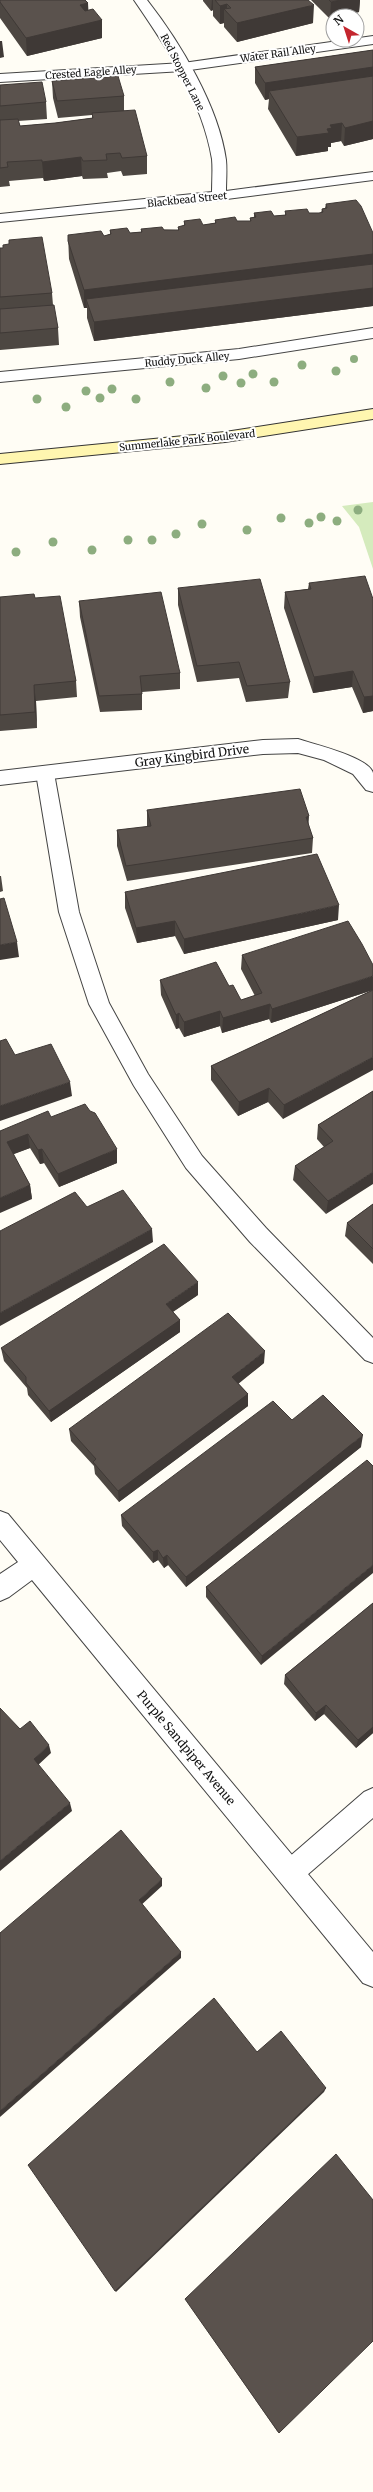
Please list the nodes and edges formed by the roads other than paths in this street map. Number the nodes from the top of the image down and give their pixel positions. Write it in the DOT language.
graph roads {
  1 [pos="140,0"];
  2 [pos="373,40"];
  3 [pos="183,66"];
  4 [pos="0,78"];
  5 [pos="373,176"];
  6 [pos="219,196"];
  7 [pos="0,218"];
  8 [pos="373,332"];
  9 [pos="0,376"];
  10 [pos="373,414"];
  11 [pos="0,459"];
  12 [pos="45,773"];
  13 [pos="0,778"];
  14 [pos="373,785"];
  15 [pos="373,1353"];
  16 [pos="0,1522"];
  17 [pos="34,1564"];
  18 [pos="0,1589"];
  19 [pos="373,1801"];
  20 [pos="290,1873"];
  21 [pos="373,1973"];
  1 -- 3 [label="street, Red Stopper Lane"];
  2 -- 3 [label="street, Water Rail Alley"];
  3 -- 4 [label="street, Crested Eagle Alley"];
  3 -- 6 [label="street, Red Stopper Lane"];
  5 -- 6 [label="street, Blackbead Street"];
  6 -- 7 [label="street, Blackbead Street"];
  8 -- 9 [label="street, Ruddy Duck Alley"];
  10 -- 11 [label="main road, Summerlake Park Boulevard"];
  12 -- 13 [label="street, Gray Kingbird Drive"];
  12 -- 14 [label="street, Gray Kingbird Drive"];
  12 -- 15 [label="street"];
  16 -- 17 [label="street, Purple Sandpiper Avenue"];
  17 -- 18 [label="street"];
  17 -- 20 [label="street, Purple Sandpiper Avenue"];
  19 -- 20 [label="street"];
  20 -- 21 [label="street, Purple Sandpiper Avenue"];
}
